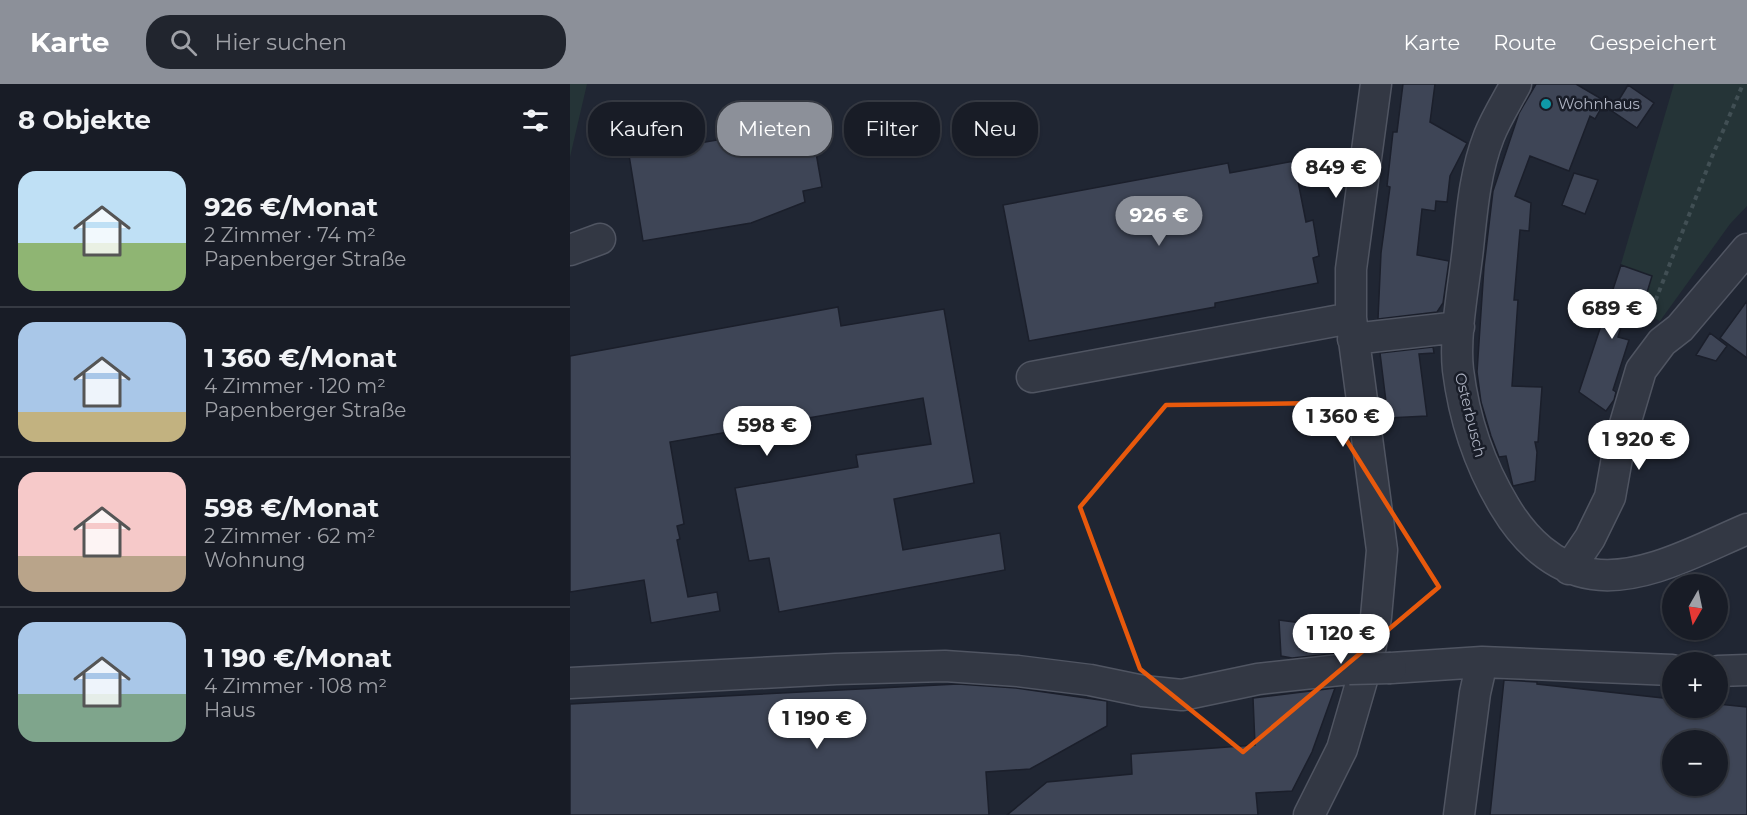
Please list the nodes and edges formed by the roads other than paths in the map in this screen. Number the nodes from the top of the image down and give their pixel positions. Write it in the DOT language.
graph roads {
  1 [pos="1376,84"];
  2 [pos="1516,84"];
  3 [pos="600,239"];
  4 [pos="1747,249"];
  5 [pos="570,250"];
  6 [pos="1459,327"];
  7 [pos="1352,328"];
  8 [pos="1032,377"];
  9 [pos="1747,530"];
  10 [pos="1569,569"];
  11 [pos="1482,662"];
  12 [pos="1662,670"];
  13 [pos="1747,670"];
  14 [pos="1728,671"];
  15 [pos="570,683"];
  16 [pos="1309,815"];
  17 [pos="1459,815"];
  1 -- 7 [label="street"];
  2 -- 6 [label="street, Osterbusch"];
  3 -- 5 [label="street"];
  4 -- 10 [label="street"];
  6 -- 7 [label="street"];
  6 -- 10 [label="street, Osterbusch"];
  7 -- 8 [label="street"];
  7 -- 16 [label="street"];
  9 -- 10 [label="street, Osterbusch"];
  11 -- 12 [label="street"];
  11 -- 15 [label="street, bridge"];
  11 -- 17 [label="street"];
  13 -- 14 [label="street"];
}
